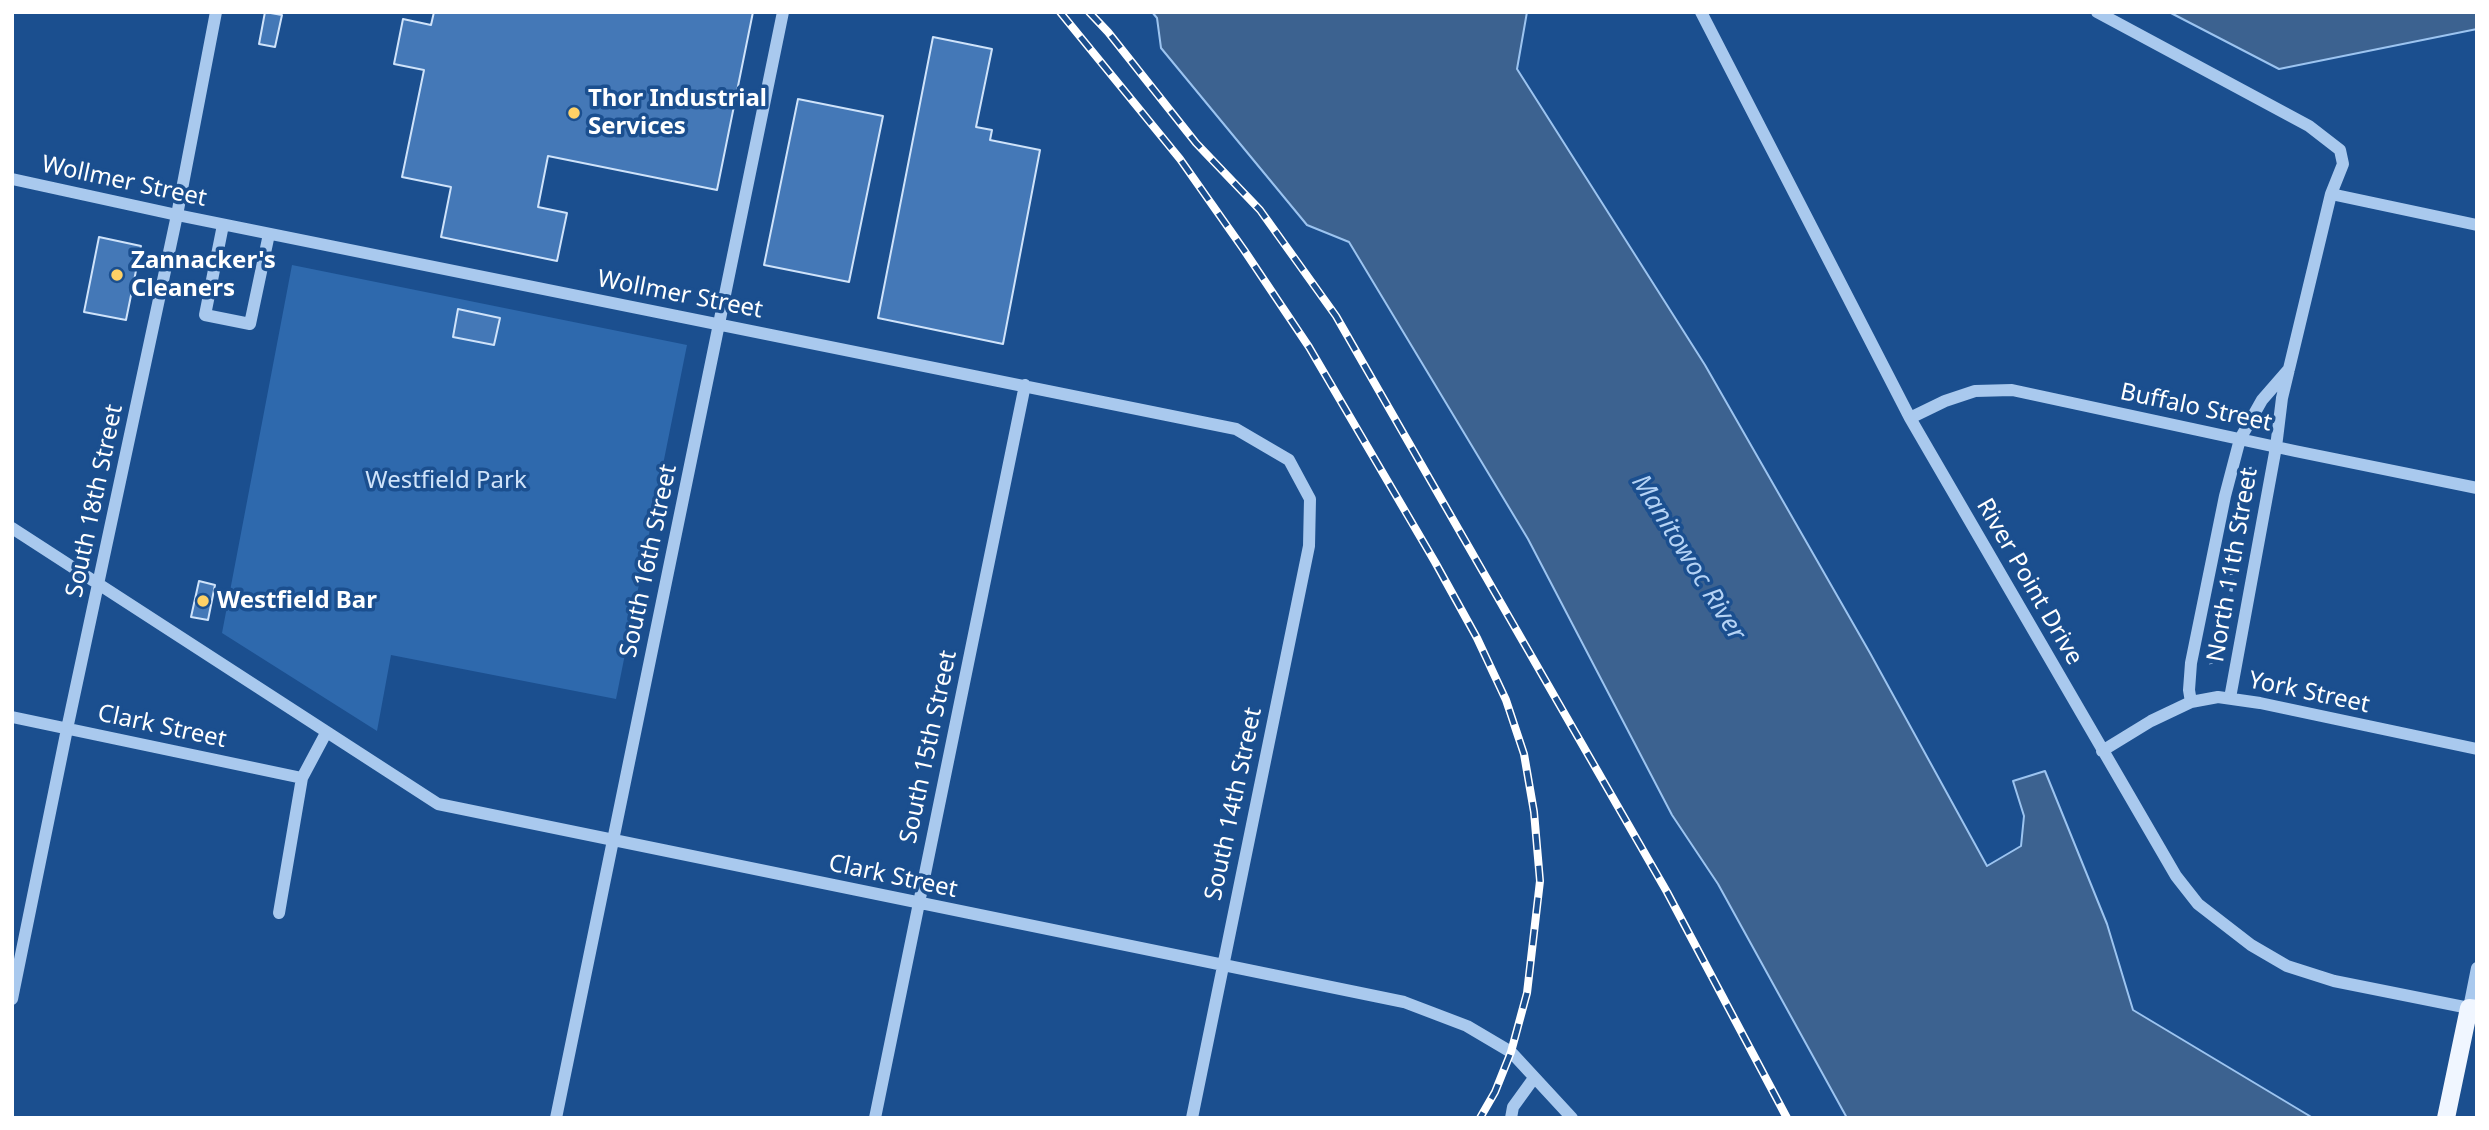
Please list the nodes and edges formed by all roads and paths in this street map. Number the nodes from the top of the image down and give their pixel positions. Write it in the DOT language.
graph roads {
  1 [pos="216,12"];
  2 [pos="783,12"];
  3 [pos="1701,12"];
  4 [pos="2097,12"];
  5 [pos="12,179"];
  6 [pos="2331,194"];
  7 [pos="177,215"];
  8 [pos="223,225"];
  9 [pos="2477,225"];
  10 [pos="268,234"];
  11 [pos="719,324"];
  12 [pos="2289,369"];
  13 [pos="1025,385"];
  14 [pos="1910,418"];
  15 [pos="2240,439"];
  16 [pos="2276,447"];
  17 [pos="2250,467"];
  18 [pos="2477,488"];
  19 [pos="2252,490"];
  20 [pos="1310,499"];
  21 [pos="2250,504"];
  22 [pos="12,528"];
  23 [pos="2231,535"];
  24 [pos="2227,553"];
  25 [pos="99,584"];
  26 [pos="2211,629"];
  27 [pos="2207,645"];
  28 [pos="2210,664"];
  29 [pos="2230,698"];
  30 [pos="2191,702"];
  31 [pos="12,717"];
  32 [pos="67,729"];
  33 [pos="326,733"];
  34 [pos="2477,749"];
  35 [pos="2102,751"];
  36 [pos="302,778"];
  37 [pos="612,841"];
  38 [pos="918,903"];
  39 [pos="279,913"];
  40 [pos="1222,965"];
  41 [pos="2477,968"];
  42 [pos="12,999"];
  43 [pos="2473,1008"];
  44 [pos="1534,1078"];
  45 [pos="556,1118"];
  46 [pos="874,1118"];
  47 [pos="1192,1118"];
  48 [pos="1511,1118"];
  49 [pos="1572,1118"];
  50 [pos="2446,1118"];
  1 -- 7 [label="street, South 18th Street"];
  2 -- 11 [label="street, South 16th Street"];
  3 -- 14 [label="street, River Point Drive"];
  4 -- 6 [label="street, North 11th Street"];
  5 -- 7 [label="street, Wollmer Street"];
  6 -- 9 [label="street"];
  6 -- 12 [label="street, North 11th Street"];
  7 -- 8 [label="street, Wollmer Street"];
  7 -- 25 [label="street, South 18th Street"];
  8 -- 10 [label="street, Wollmer Street"];
  8 -- 10 [label="street"];
  10 -- 11 [label="street, Wollmer Street"];
  11 -- 13 [label="street, Wollmer Street"];
  11 -- 37 [label="street, South 16th Street"];
  12 -- 15 [label="street, North 11th Street"];
  12 -- 16 [label="street, North 11th Street"];
  13 -- 20 [label="street, Wollmer Street"];
  13 -- 38 [label="street, South 15th Street"];
  14 -- 15 [label="street, Buffalo Street"];
  14 -- 35 [label="street, River Point Drive"];
  15 -- 16 [label="street, Buffalo Street"];
  15 -- 30 [label="street, North 11th Street"];
  16 -- 18 [label="street, Buffalo Street"];
  16 -- 29 [label="street, North 11th Street"];
  17 -- 19 [label="path"];
  20 -- 40 [label="street, South 14th Street"];
  21 -- 23 [label="path"];
  22 -- 25 [label="street, Clark Street"];
  24 -- 26 [label="path"];
  25 -- 32 [label="street, South 18th Street"];
  25 -- 33 [label="street, Clark Street"];
  27 -- 28 [label="path"];
  29 -- 30 [label="street, York Street"];
  29 -- 34 [label="street, York Street"];
  30 -- 35 [label="street, York Street"];
  31 -- 32 [label="street, Clark Street"];
  32 -- 36 [label="street, Clark Street"];
  32 -- 42 [label="street, South 18th Street"];
  33 -- 36 [label="street"];
  33 -- 37 [label="street, Clark Street"];
  35 -- 43 [label="street, River Point Drive"];
  36 -- 39 [label="street"];
  37 -- 38 [label="street, Clark Street"];
  37 -- 45 [label="street, South 16th Street"];
  38 -- 40 [label="street, Clark Street"];
  38 -- 46 [label="street, South 15th Street"];
  40 -- 44 [label="street, Clark Street"];
  40 -- 47 [label="street, South 14th Street"];
  41 -- 43 [label="street"];
  43 -- 50 [label="main road"];
  44 -- 48 [label="street"];
  44 -- 49 [label="street, Clark Street"];
}
